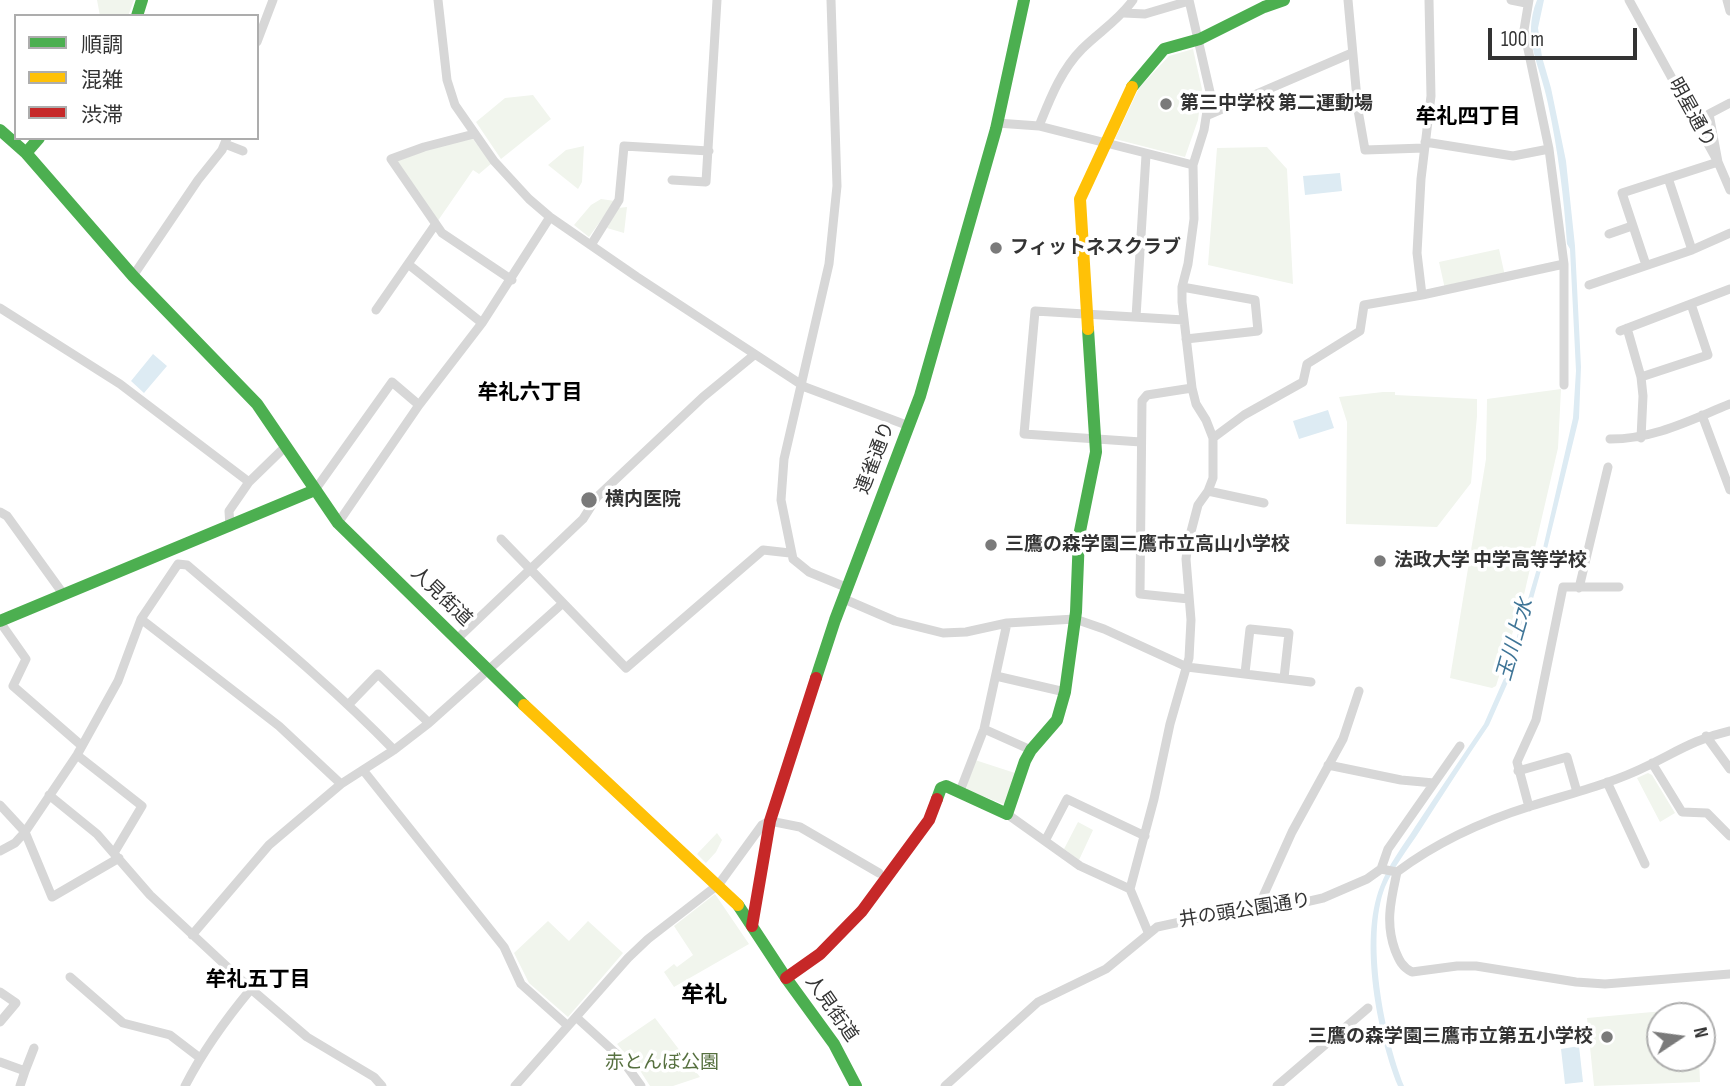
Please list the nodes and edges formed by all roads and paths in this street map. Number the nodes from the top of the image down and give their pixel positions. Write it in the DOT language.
graph roads {
  1 [pos="273,0"];
  2 [pos="438,0"];
  3 [pos="717,0"];
  4 [pos="831,0"];
  5 [pos="1024,0"];
  6 [pos="1133,0"];
  7 [pos="1284,0"];
  8 [pos="1348,0"];
  9 [pos="1429,0"];
  10 [pos="1511,0"];
  11 [pos="1629,0"];
  12 [pos="1727,0"];
  13 [pos="1189,1"];
  14 [pos="1527,2"];
  15 [pos="1730,11"];
  16 [pos="1124,13"];
  17 [pos="259,37"];
  18 [pos="1200,39"];
  19 [pos="1352,52"];
  20 [pos="1730,103"];
  21 [pos="1208,115"];
  22 [pos="997,123"];
  23 [pos="1039,126"];
  24 [pos="0,130"];
  25 [pos="474,134"];
  26 [pos="36,140"];
  27 [pos="226,141"];
  28 [pos="1104,144"];
  29 [pos="1425,145"];
  30 [pos="1549,149"];
  31 [pos="243,151"];
  32 [pos="709,151"];
  33 [pos="26,153"];
  34 [pos="1146,155"];
  35 [pos="1718,162"];
  36 [pos="1193,165"];
  37 [pos="1668,178"];
  38 [pos="671,180"];
  39 [pos="1730,190"];
  40 [pos="550,217"];
  41 [pos="435,225"];
  42 [pos="1632,226"];
  43 [pos="1730,233"];
  44 [pos="1609,234"];
  45 [pos="591,245"];
  46 [pos="1692,250"];
  47 [pos="408,264"];
  48 [pos="1564,264"];
  49 [pos="1646,265"];
  50 [pos="133,276"];
  51 [pos="512,280"];
  52 [pos="1589,285"];
  53 [pos="1182,287"];
  54 [pos="1730,289"];
  55 [pos="1422,295"];
  56 [pos="1691,304"];
  57 [pos="0,308"];
  58 [pos="376,310"];
  59 [pos="1088,314"];
  60 [pos="1136,317"];
  61 [pos="1184,320"];
  62 [pos="482,323"];
  63 [pos="1186,339"];
  64 [pos="754,355"];
  65 [pos="1641,377"];
  66 [pos="800,384"];
  67 [pos="1564,385"];
  68 [pos="1192,388"];
  69 [pos="419,405"];
  70 [pos="1729,407"];
  71 [pos="1702,415"];
  72 [pos="909,426"];
  73 [pos="1213,438"];
  74 [pos="1641,438"];
  75 [pos="1095,439"];
  76 [pos="1610,439"];
  77 [pos="1141,442"];
  78 [pos="286,446"];
  79 [pos="1608,467"];
  80 [pos="249,482"];
  81 [pos="315,490"];
  82 [pos="1730,490"];
  83 [pos="1208,491"];
  84 [pos="1264,503"];
  85 [pos="0,512"];
  86 [pos="338,523"];
  87 [pos="230,527"];
  88 [pos="501,539"];
  89 [pos="175,549"];
  90 [pos="790,554"];
  91 [pos="178,564"];
  92 [pos="531,570"];
  93 [pos="1619,587"];
  94 [pos="1579,588"];
  95 [pos="846,593"];
  96 [pos="64,595"];
  97 [pos="1189,599"];
  98 [pos="563,603"];
  99 [pos="141,619"];
  100 [pos="1075,619"];
  101 [pos="0,622"];
  102 [pos="1007,623"];
  103 [pos="457,639"];
  104 [pos="1187,667"];
  105 [pos="489,671"];
  106 [pos="1245,673"];
  107 [pos="996,676"];
  108 [pos="1284,678"];
  109 [pos="1311,682"];
  110 [pos="1359,691"];
  111 [pos="1065,692"];
  112 [pos="349,704"];
  113 [pos="429,723"];
  114 [pos="984,729"];
  115 [pos="1730,731"];
  116 [pos="1706,736"];
  117 [pos="82,746"];
  118 [pos="1460,746"];
  119 [pos="394,750"];
  120 [pos="1031,750"];
  121 [pos="77,755"];
  122 [pos="1652,763"];
  123 [pos="1328,765"];
  124 [pos="1730,769"];
  125 [pos="363,770"];
  126 [pos="1518,771"];
  127 [pos="1607,782"];
  128 [pos="1434,783"];
  129 [pos="341,784"];
  130 [pos="960,791"];
  131 [pos="1577,792"];
  132 [pos="49,795"];
  133 [pos="0,805"];
  134 [pos="1530,807"];
  135 [pos="1007,814"];
  136 [pos="770,821"];
  137 [pos="25,832"];
  138 [pos="1145,836"];
  139 [pos="1730,836"];
  140 [pos="1045,841"];
  141 [pos="0,852"];
  142 [pos="116,855"];
  143 [pos="1645,864"];
  144 [pos="1382,869"];
  145 [pos="1396,872"];
  146 [pos="879,873"];
  147 [pos="719,884"];
  148 [pos="1129,889"];
  149 [pos="1256,912"];
  150 [pos="752,926"];
  151 [pos="1148,932"];
  152 [pos="192,935"];
  153 [pos="1730,974"];
  154 [pos="70,977"];
  155 [pos="786,978"];
  156 [pos="251,989"];
  157 [pos="0,992"];
  158 [pos="1368,1008"];
  159 [pos="576,1017"];
  160 [pos="0,1022"];
  161 [pos="568,1026"];
  162 [pos="34,1048"];
  163 [pos="200,1058"];
  164 [pos="0,1062"];
  165 [pos="25,1072"];
  166 [pos="20,1086"];
  167 [pos="185,1086"];
  168 [pos="382,1086"];
  169 [pos="515,1086"];
  170 [pos="641,1086"];
  171 [pos="856,1086"];
  172 [pos="947,1086"];
  173 [pos="1277,1086"];
  1 -- 17 [label="street"];
  2 -- 25 [label="street"];
  3 -- 32 [label="street"];
  4 -- 66 [label="street"];
  5 -- 22 [label="main road, 連雀通り"];
  6 -- 16 [label="street"];
  7 -- 18 [label="main road"];
  8 -- 19 [label="street"];
  9 -- 29 [label="street"];
  10 -- 14 [label="street"];
  11 -- 35 [label="street, 明星通り"];
  12 -- 15 [label="street"];
  13 -- 16 [label="street"];
  13 -- 18 [label="street"];
  14 -- 30 [label="street"];
  16 -- 23 [label="street"];
  18 -- 21 [label="street"];
  18 -- 28 [label="main road"];
  19 -- 21 [label="street"];
  19 -- 29 [label="street"];
  20 -- 35 [label="street"];
  21 -- 36 [label="street"];
  22 -- 23 [label="street"];
  22 -- 72 [label="main road, 連雀通り"];
  23 -- 28 [label="street"];
  24 -- 33 [label="main road, 人見街道"];
  25 -- 40 [label="street"];
  25 -- 41 [label="street"];
  26 -- 33 [label="main road"];
  27 -- 31 [label="street"];
  27 -- 50 [label="street"];
  28 -- 34 [label="street"];
  28 -- 59 [label="main road"];
  29 -- 30 [label="street"];
  29 -- 55 [label="street"];
  30 -- 48 [label="street"];
  32 -- 38 [label="street"];
  32 -- 45 [label="street"];
  33 -- 50 [label="main road, 人見街道"];
  34 -- 36 [label="street"];
  34 -- 60 [label="street"];
  35 -- 37 [label="street"];
  35 -- 39 [label="street, 明星通り"];
  36 -- 53 [label="street"];
  37 -- 42 [label="street"];
  37 -- 46 [label="street"];
  40 -- 45 [label="street"];
  40 -- 51 [label="street"];
  41 -- 47 [label="street"];
  41 -- 51 [label="street"];
  42 -- 44 [label="street"];
  42 -- 49 [label="street"];
  43 -- 46 [label="street"];
  45 -- 64 [label="street"];
  46 -- 49 [label="street"];
  47 -- 58 [label="street"];
  47 -- 62 [label="street"];
  48 -- 55 [label="street"];
  48 -- 67 [label="street"];
  49 -- 52 [label="street"];
  50 -- 78 [label="main road, 人見街道"];
  51 -- 62 [label="street"];
  53 -- 61 [label="street"];
  53 -- 63 [label="street"];
  54 -- 56 [label="street"];
  55 -- 73 [label="street"];
  56 -- 65 [label="street"];
  56 -- 65 [label="street"];
  57 -- 80 [label="street"];
  59 -- 60 [label="street"];
  59 -- 75 [label="main road"];
  59 -- 75 [label="street"];
  60 -- 61 [label="street"];
  61 -- 63 [label="street"];
  62 -- 69 [label="street"];
  63 -- 68 [label="street"];
  64 -- 66 [label="street"];
  64 -- 92 [label="street"];
  65 -- 74 [label="street"];
  66 -- 72 [label="street"];
  66 -- 90 [label="street"];
  68 -- 73 [label="street"];
  68 -- 77 [label="street"];
  69 -- 81 [label="street"];
  69 -- 86 [label="street"];
  70 -- 71 [label="street"];
  71 -- 74 [label="street"];
  71 -- 82 [label="street"];
  72 -- 95 [label="main road, 連雀通り"];
  73 -- 83 [label="street"];
  74 -- 76 [label="street"];
  75 -- 77 [label="street"];
  75 -- 100 [label="main road"];
  77 -- 97 [label="street"];
  78 -- 80 [label="street"];
  78 -- 81 [label="main road, 人見街道"];
  79 -- 94 [label="street"];
  80 -- 87 [label="street"];
  81 -- 86 [label="main road, 人見街道"];
  81 -- 87 [label="main road"];
  83 -- 84 [label="street"];
  83 -- 97 [label="street"];
  85 -- 96 [label="street"];
  86 -- 103 [label="main road, 人見街道"];
  87 -- 89 [label="main road"];
  88 -- 92 [label="street"];
  89 -- 91 [label="street"];
  89 -- 96 [label="main road"];
  90 -- 95 [label="street"];
  90 -- 98 [label="street"];
  91 -- 99 [label="street"];
  91 -- 112 [label="street"];
  92 -- 98 [label="street"];
  92 -- 103 [label="street"];
  93 -- 94 [label="street"];
  94 -- 126 [label="street"];
  95 -- 102 [label="street"];
  95 -- 136 [label="main road, 連雀通り"];
  96 -- 101 [label="main road"];
  97 -- 104 [label="street"];
  98 -- 105 [label="street"];
  99 -- 117 [label="street"];
  99 -- 129 [label="street"];
  100 -- 102 [label="street"];
  100 -- 104 [label="street"];
  100 -- 111 [label="main road"];
  101 -- 117 [label="street"];
  102 -- 107 [label="street"];
  103 -- 105 [label="main road, 人見街道"];
  104 -- 106 [label="street"];
  104 -- 138 [label="street"];
  105 -- 113 [label="street"];
  105 -- 147 [label="main road, 人見街道"];
  106 -- 108 [label="street"];
  106 -- 108 [label="street"];
  107 -- 111 [label="street"];
  107 -- 114 [label="street"];
  108 -- 109 [label="street"];
  110 -- 123 [label="street"];
  111 -- 120 [label="main road"];
  112 -- 113 [label="street"];
  112 -- 119 [label="street"];
  113 -- 119 [label="street"];
  114 -- 120 [label="street"];
  114 -- 130 [label="street"];
  115 -- 116 [label="street"];
  116 -- 122 [label="street"];
  116 -- 124 [label="street"];
  117 -- 121 [label="street"];
  118 -- 128 [label="street"];
  119 -- 125 [label="street"];
  120 -- 135 [label="main road"];
  121 -- 132 [label="street"];
  121 -- 142 [label="street"];
  122 -- 127 [label="street"];
  122 -- 139 [label="street"];
  123 -- 128 [label="street"];
  123 -- 149 [label="street"];
  125 -- 129 [label="street"];
  125 -- 161 [label="street"];
  126 -- 131 [label="street"];
  126 -- 134 [label="street"];
  127 -- 131 [label="street"];
  127 -- 143 [label="street"];
  128 -- 144 [label="street"];
  129 -- 152 [label="street"];
  130 -- 135 [label="main road"];
  130 -- 155 [label="main road"];
  131 -- 134 [label="street"];
  132 -- 137 [label="street"];
  132 -- 142 [label="street"];
  133 -- 137 [label="street"];
  134 -- 145 [label="street"];
  135 -- 140 [label="street"];
  136 -- 146 [label="street"];
  136 -- 147 [label="street"];
  136 -- 150 [label="main road, 連雀通り"];
  137 -- 141 [label="street"];
  137 -- 142 [label="street"];
  138 -- 140 [label="street"];
  138 -- 148 [label="street"];
  140 -- 148 [label="street"];
  142 -- 152 [label="street"];
  144 -- 145 [label="street"];
  144 -- 149 [label="street, 井の頭公園通り"];
  145 -- 153 [label="street"];
  147 -- 150 [label="main road, 人見街道"];
  147 -- 159 [label="street"];
  148 -- 151 [label="street"];
  149 -- 151 [label="street, 井の頭公園通り"];
  150 -- 155 [label="main road, 人見街道"];
  151 -- 172 [label="street, 井の頭公園通り"];
  152 -- 156 [label="street"];
  154 -- 163 [label="street"];
  155 -- 171 [label="main road, 人見街道"];
  156 -- 163 [label="street"];
  156 -- 168 [label="street"];
  157 -- 160 [label="street"];
  158 -- 173 [label="street"];
  159 -- 161 [label="street"];
  159 -- 170 [label="street"];
  161 -- 169 [label="street"];
  162 -- 165 [label="street"];
  163 -- 167 [label="street"];
  164 -- 165 [label="street"];
  165 -- 166 [label="street"];
}
